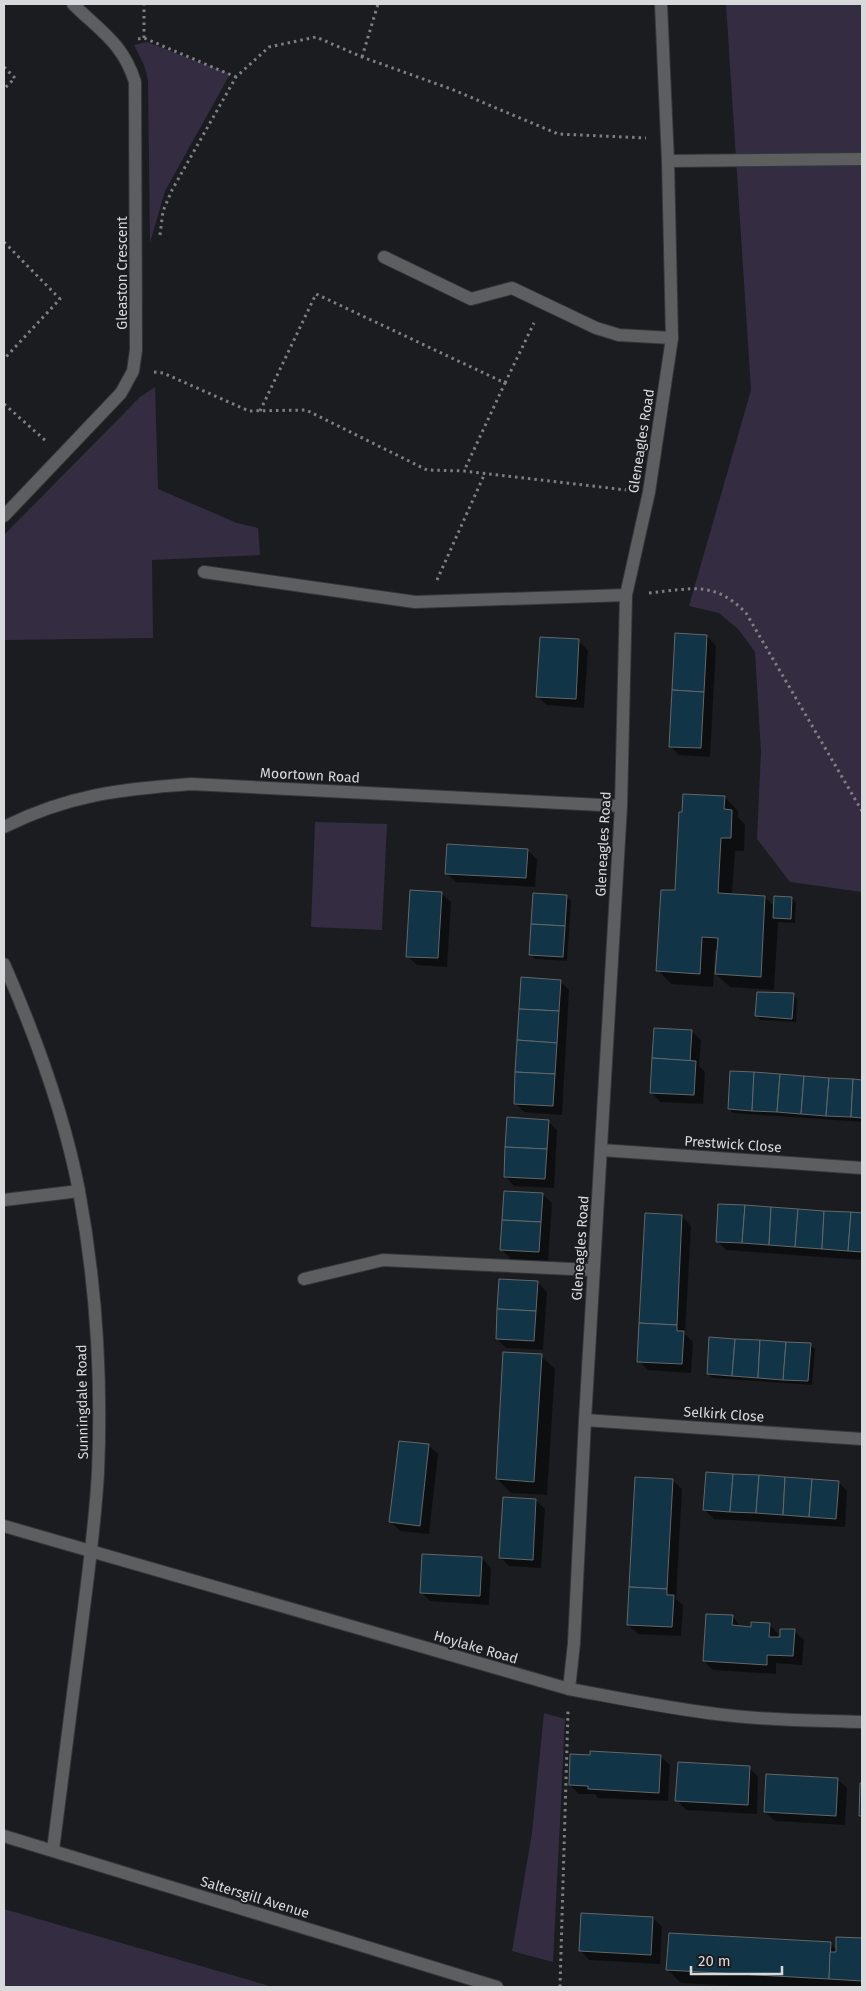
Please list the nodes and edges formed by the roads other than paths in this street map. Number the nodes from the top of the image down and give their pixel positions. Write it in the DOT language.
graph roads {
  1 [pos="73,4"];
  2 [pos="661,4"];
  3 [pos="862,159"];
  4 [pos="668,161"];
  5 [pos="384,257"];
  6 [pos="672,338"];
  7 [pos="4,516"];
  8 [pos="204,572"];
  9 [pos="626,595"];
  10 [pos="621,806"];
  11 [pos="4,827"];
  12 [pos="4,964"];
  13 [pos="601,1150"];
  14 [pos="862,1168"];
  15 [pos="79,1191"];
  16 [pos="4,1200"];
  17 [pos="593,1270"];
  18 [pos="304,1279"];
  19 [pos="584,1420"];
  20 [pos="862,1439"];
  21 [pos="4,1526"];
  22 [pos="91,1552"];
  23 [pos="569,1689"];
  24 [pos="862,1722"];
  25 [pos="4,1836"];
  26 [pos="52,1850"];
  27 [pos="497,1987"];
  1 -- 7 [label="street, Gleaston Crescent"];
  2 -- 4 [label="street, Gleneagles Road"];
  3 -- 4 [label="street"];
  4 -- 6 [label="street, Gleneagles Road"];
  5 -- 6 [label="street"];
  6 -- 9 [label="street, Gleneagles Road"];
  8 -- 9 [label="street"];
  9 -- 10 [label="street, Gleneagles Road"];
  10 -- 11 [label="street, Moortown Road"];
  10 -- 13 [label="street, Gleneagles Road"];
  12 -- 15 [label="street, Sunningdale Road"];
  13 -- 14 [label="street, Prestwick Close"];
  13 -- 17 [label="street, Gleneagles Road"];
  15 -- 16 [label="street"];
  15 -- 22 [label="street, Sunningdale Road"];
  17 -- 18 [label="street"];
  17 -- 19 [label="street, Gleneagles Road"];
  19 -- 20 [label="street, Selkirk Close"];
  19 -- 23 [label="street, Gleneagles Road"];
  21 -- 22 [label="street, Hoylake Road"];
  22 -- 23 [label="street, Hoylake Road"];
  22 -- 26 [label="street, Sunningdale Road"];
  23 -- 24 [label="street, Hoylake Road"];
  25 -- 26 [label="street, Saltersgill Avenue"];
  26 -- 27 [label="street, Saltersgill Avenue"];
}
